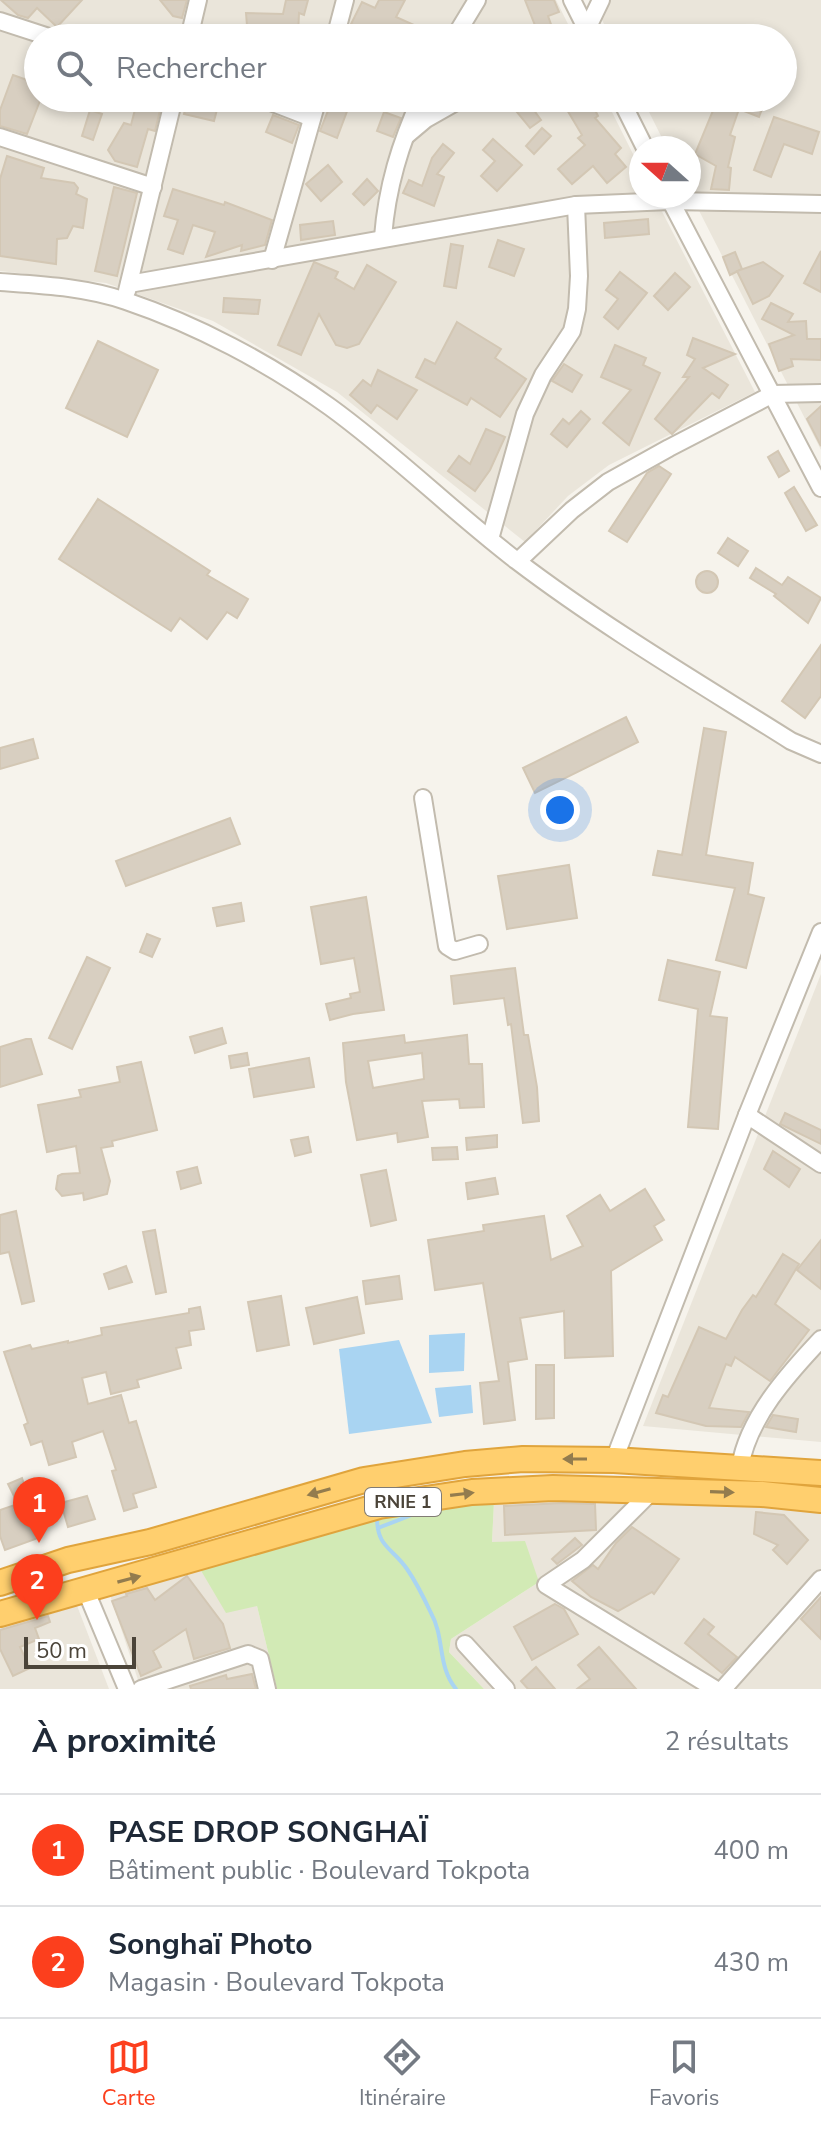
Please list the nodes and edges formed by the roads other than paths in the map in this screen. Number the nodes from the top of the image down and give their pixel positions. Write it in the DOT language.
graph roads {
  1 [pos="198,0"];
  2 [pos="345,0"];
  3 [pos="477,0"];
  4 [pos="572,0"];
  5 [pos="601,0"];
  6 [pos="0,21"];
  7 [pos="192,24"];
  8 [pos="339,24"];
  9 [pos="462,24"];
  10 [pos="584,24"];
  11 [pos="593,24"];
  12 [pos="24,29"];
  13 [pos="171,112"];
  14 [pos="296,112"];
  15 [pos="314,112"];
  16 [pos="415,112"];
  17 [pos="438,112"];
  18 [pos="627,112"];
  19 [pos="312,118"];
  20 [pos="639,136"];
  21 [pos="0,137"];
  22 [pos="403,139"];
  23 [pos="153,187"];
  24 [pos="701,199"];
  25 [pos="629,201"];
  26 [pos="821,204"];
  27 [pos="576,205"];
  28 [pos="674,208"];
  29 [pos="383,237"];
  30 [pos="272,260"];
  31 [pos="0,282"];
  32 [pos="127,292"];
  33 [pos="821,393"];
  34 [pos="773,394"];
  35 [pos="821,488"];
  36 [pos="490,539"];
  37 [pos="518,561"];
  38 [pos="821,754"];
  39 [pos="423,798"];
  40 [pos="821,932"];
  41 [pos="479,944"];
  42 [pos="747,1115"];
  43 [pos="821,1164"];
  44 [pos="821,1339"];
  45 [pos="614,1460"];
  46 [pos="740,1467"];
  47 [pos="821,1473"];
  48 [pos="653,1490"];
  49 [pos="821,1500"];
  50 [pos="821,1579"];
  51 [pos="0,1583"];
  52 [pos="86,1591"];
  53 [pos="0,1614"];
  54 [pos="465,1644"];
  55 [pos="127,1689"];
  56 [pos="141,1689"];
  57 [pos="267,1689"];
  58 [pos="506,1689"];
  59 [pos="715,1689"];
  60 [pos="723,1689"];
  1 -- 7 [label="street"];
  2 -- 8 [label="street"];
  3 -- 9 [label="street"];
  4 -- 10 [label="street"];
  5 -- 11 [label="street"];
  6 -- 12 [label="street"];
  13 -- 23 [label="street"];
  14 -- 19 [label="street"];
  15 -- 19 [label="street"];
  16 -- 22 [label="street"];
  17 -- 22 [label="street"];
  18 -- 20 [label="street"];
  19 -- 30 [label="street"];
  21 -- 23 [label="street"];
  22 -- 29 [label="street"];
  23 -- 32 [label="street"];
  24 -- 26 [label="street"];
  25 -- 27 [label="street"];
  27 -- 29 [label="street"];
  27 -- 36 [label="street"];
  28 -- 34 [label="street"];
  29 -- 30 [label="street"];
  30 -- 32 [label="street"];
  31 -- 32 [label="street"];
  32 -- 36 [label="street"];
  33 -- 34 [label="street"];
  34 -- 35 [label="street"];
  34 -- 37 [label="street"];
  36 -- 37 [label="street"];
  37 -- 38 [label="street"];
  39 -- 41 [label="street"];
  40 -- 42 [label="street"];
  42 -- 43 [label="street"];
  42 -- 45 [label="street"];
  44 -- 46 [label="street"];
  45 -- 46 [label="highway, RNIE 1"];
  45 -- 51 [label="highway, RNIE 1, one-way"];
  46 -- 47 [label="highway, RNIE 1"];
  48 -- 49 [label="highway, RNIE 1, one-way"];
  52 -- 48 [label="highway, RNIE 1, one-way"];
  48 -- 59 [label="street"];
  50 -- 60 [label="street"];
  52 -- 53 [label="highway, RNIE 1"];
  52 -- 55 [label="street"];
  54 -- 58 [label="street"];
  56 -- 57 [label="street"];
}
